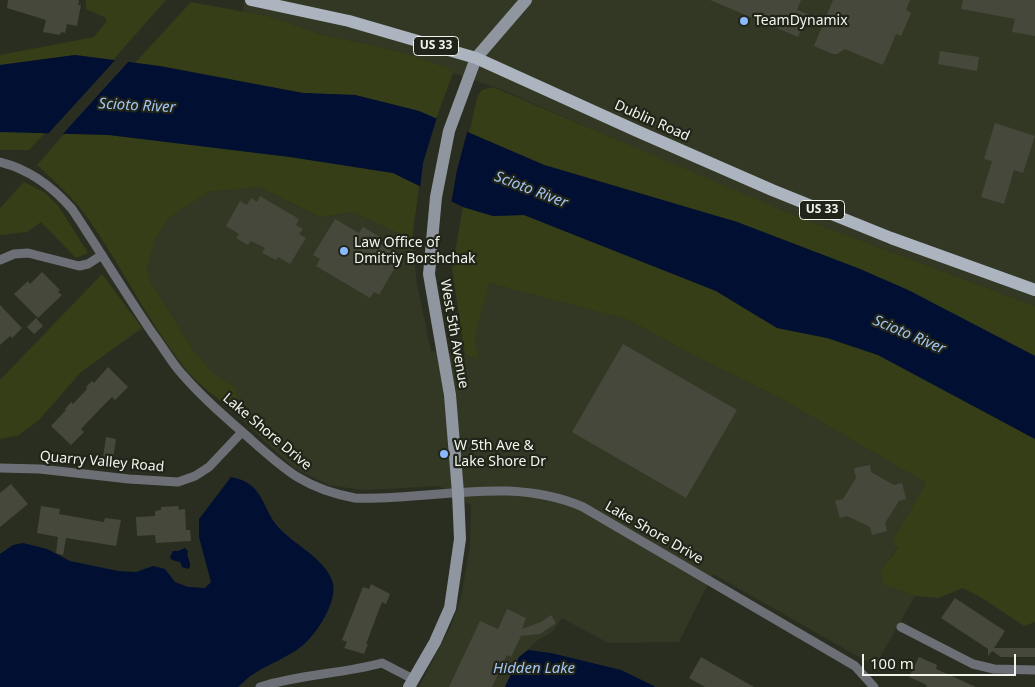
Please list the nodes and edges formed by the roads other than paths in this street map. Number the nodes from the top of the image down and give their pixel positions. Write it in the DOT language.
graph roads {
  1 [pos="251,0"];
  2 [pos="526,0"];
  3 [pos="476,58"];
  4 [pos="0,162"];
  5 [pos="102,255"];
  6 [pos="0,260"];
  7 [pos="1035,290"];
  8 [pos="242,432"];
  9 [pos="0,468"];
  10 [pos="458,493"];
  11 [pos="901,627"];
  12 [pos="1035,670"];
  13 [pos="411,683"];
  14 [pos="260,687"];
  15 [pos="874,687"];
  1 -- 3 [label="main road, Dublin Road / US 33"];
  2 -- 3 [label="main road, West 5th Avenue"];
  3 -- 7 [label="main road, Dublin Road / US 33"];
  3 -- 10 [label="main road, West 5th Avenue"];
  4 -- 5 [label="street, Lake Shore Drive"];
  5 -- 6 [label="street"];
  5 -- 8 [label="street, Lake Shore Drive"];
  8 -- 9 [label="street, Quarry Valley Road"];
  8 -- 10 [label="street, Lake Shore Drive"];
  10 -- 13 [label="main road, West 5th Avenue"];
  10 -- 15 [label="street, Lake Shore Drive"];
  11 -- 12 [label="street"];
  13 -- 14 [label="street"];
}
